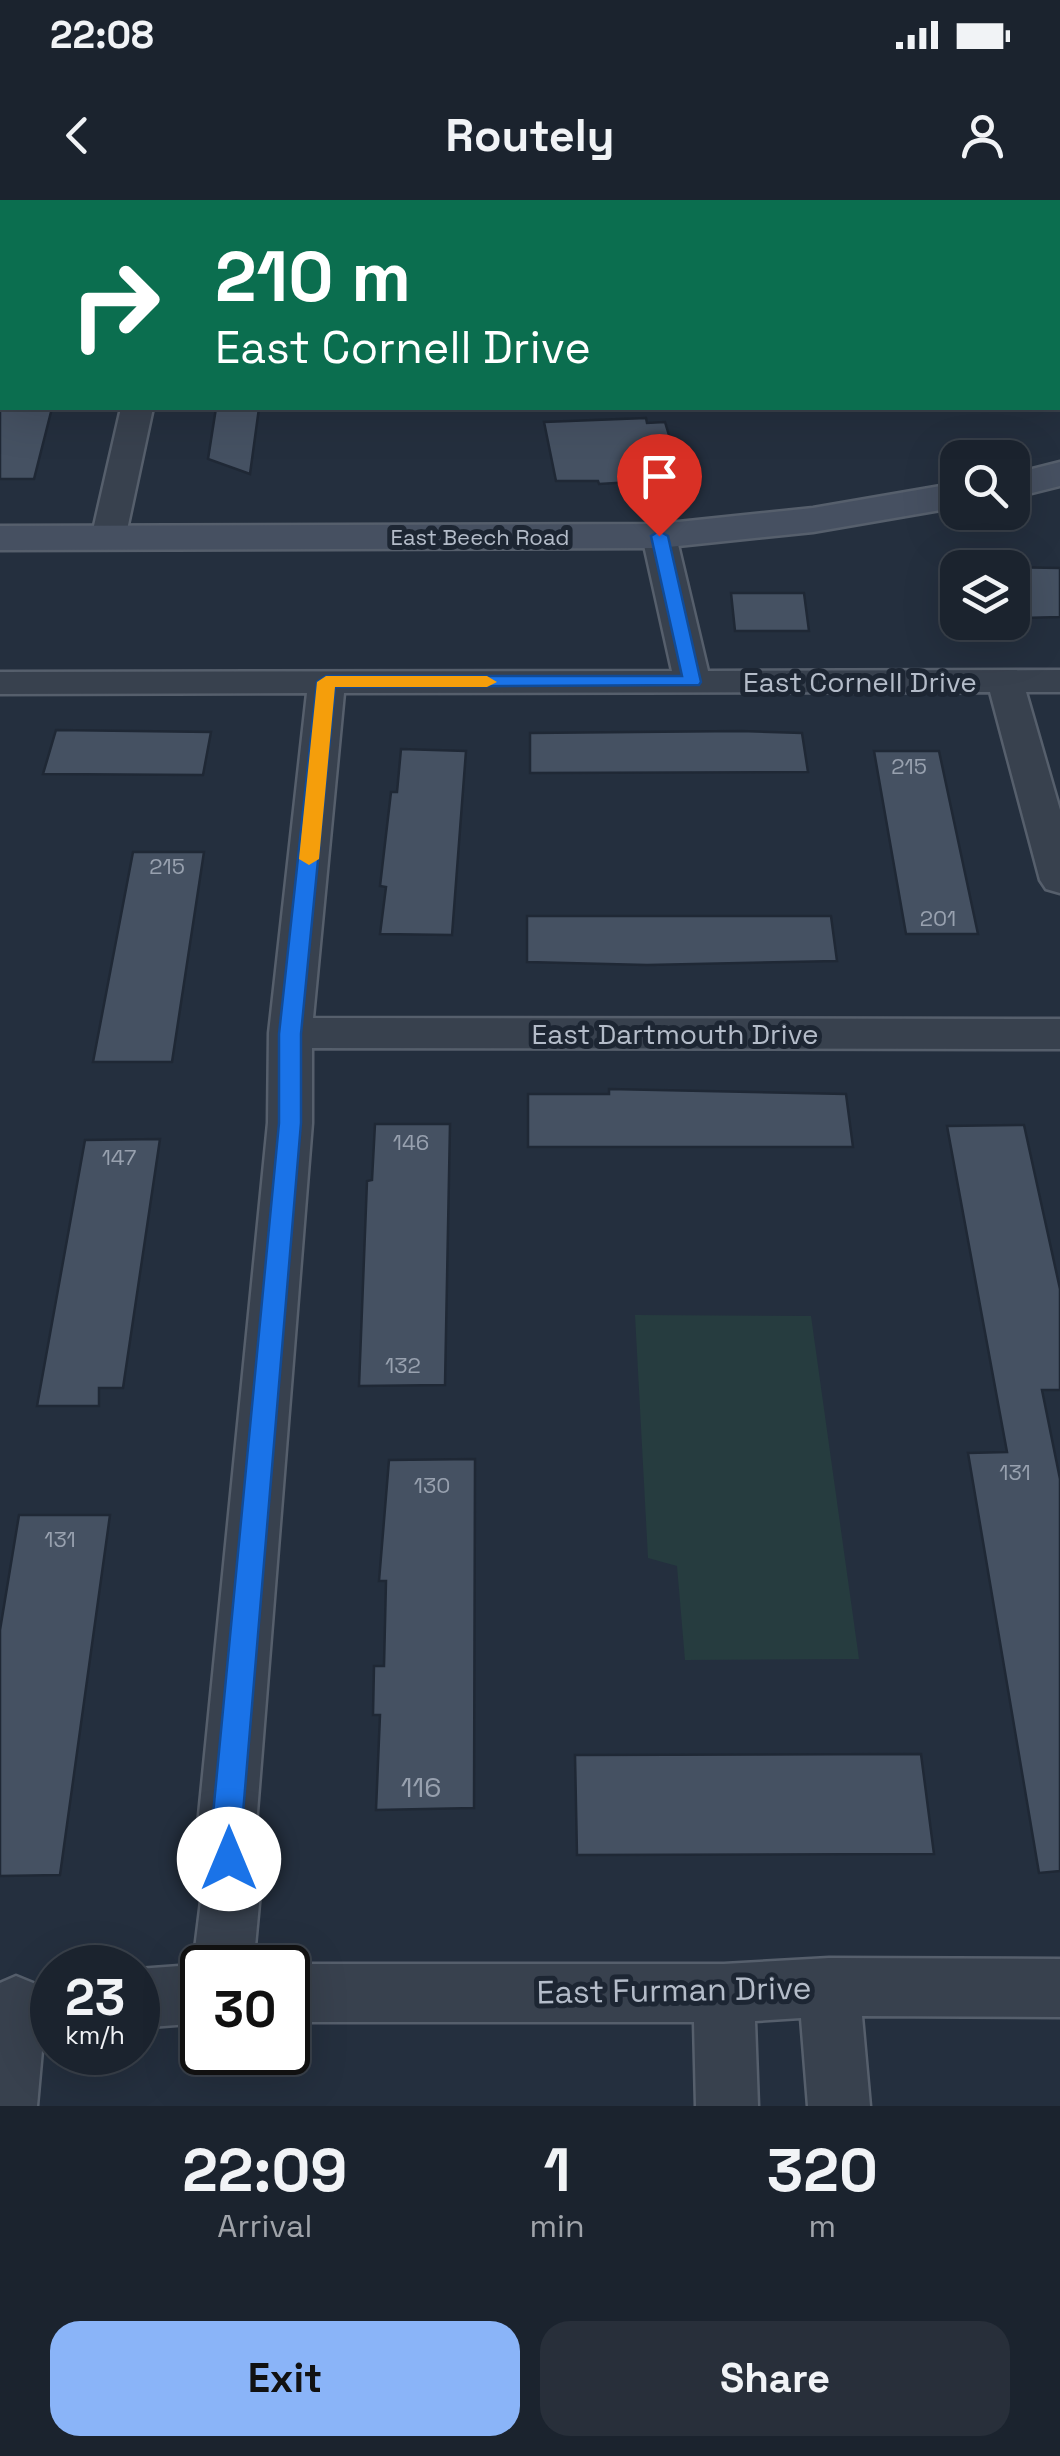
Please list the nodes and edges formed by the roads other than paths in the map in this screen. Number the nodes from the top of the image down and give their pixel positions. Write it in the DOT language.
graph roads {
  1 [pos="137,410"];
  2 [pos="1060,474"];
  3 [pos="1030,482"];
  4 [pos="940,498"];
  5 [pos="659,536"];
  6 [pos="0,538"];
  7 [pos="108,539"];
  8 [pos="1060,681"];
  9 [pos="326,682"];
  10 [pos="692,682"];
  11 [pos="1005,682"];
  12 [pos="0,684"];
  13 [pos="1060,880"];
  14 [pos="290,1034"];
  15 [pos="1060,1034"];
  16 [pos="225,1945"];
  17 [pos="829,1988"];
  18 [pos="1060,1988"];
  19 [pos="310,1993"];
  20 [pos="724,1994"];
  21 [pos="23,2005"];
  22 [pos="6,2106"];
  23 [pos="727,2106"];
  24 [pos="839,2106"];
  1 -- 7 [label="street"];
  2 -- 3 [label="street"];
  4 -- 5 [label="street, East Beech Road"];
  5 -- 7 [label="street, East Beech Road"];
  5 -- 10 [label="street"];
  6 -- 7 [label="street, East Beech Road"];
  8 -- 11 [label="street, East Cornell Drive"];
  9 -- 10 [label="street, East Cornell Drive"];
  9 -- 12 [label="street, East Cornell Drive"];
  9 -- 14 [label="street"];
  10 -- 11 [label="street, East Cornell Drive"];
  11 -- 13 [label="street"];
  14 -- 15 [label="street, East Dartmouth Drive"];
  14 -- 16 [label="street"];
  17 -- 18 [label="street, East Furman Drive"];
  17 -- 20 [label="street, East Furman Drive"];
  17 -- 24 [label="street"];
  19 -- 20 [label="street, East Furman Drive"];
  20 -- 23 [label="street"];
  21 -- 22 [label="street"];
}
